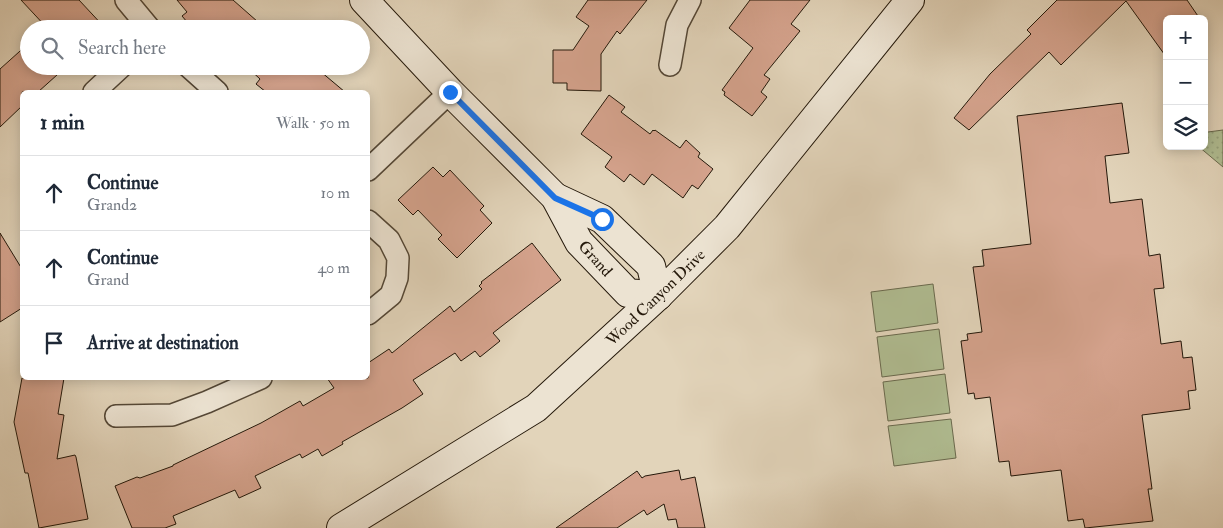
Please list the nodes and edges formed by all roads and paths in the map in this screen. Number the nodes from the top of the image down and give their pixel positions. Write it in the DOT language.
graph roads {
  1 [pos="126,0"];
  2 [pos="364,0"];
  3 [pos="690,0"];
  4 [pos="910,0"];
  5 [pos="143,20"];
  6 [pos="670,65"];
  7 [pos="112,75"];
  8 [pos="198,75"];
  9 [pos="96,90"];
  10 [pos="215,90"];
  11 [pos="450,92"];
  12 [pos="370,168"];
  13 [pos="370,222"];
  14 [pos="658,296"];
  15 [pos="370,312"];
  16 [pos="256,380"];
  17 [pos="116,416"];
  18 [pos="341,528"];
  1 -- 5 [label="street"];
  2 -- 11 [label="street, Grand"];
  3 -- 6 [label="street"];
  4 -- 14 [label="street, Wood Canyon Drive"];
  7 -- 9 [label="street"];
  8 -- 10 [label="street"];
  11 -- 12 [label="street"];
  11 -- 14 [label="street, Grand"];
  13 -- 15 [label="street"];
  14 -- 18 [label="street, Wood Canyon Drive"];
  16 -- 17 [label="street"];
}
